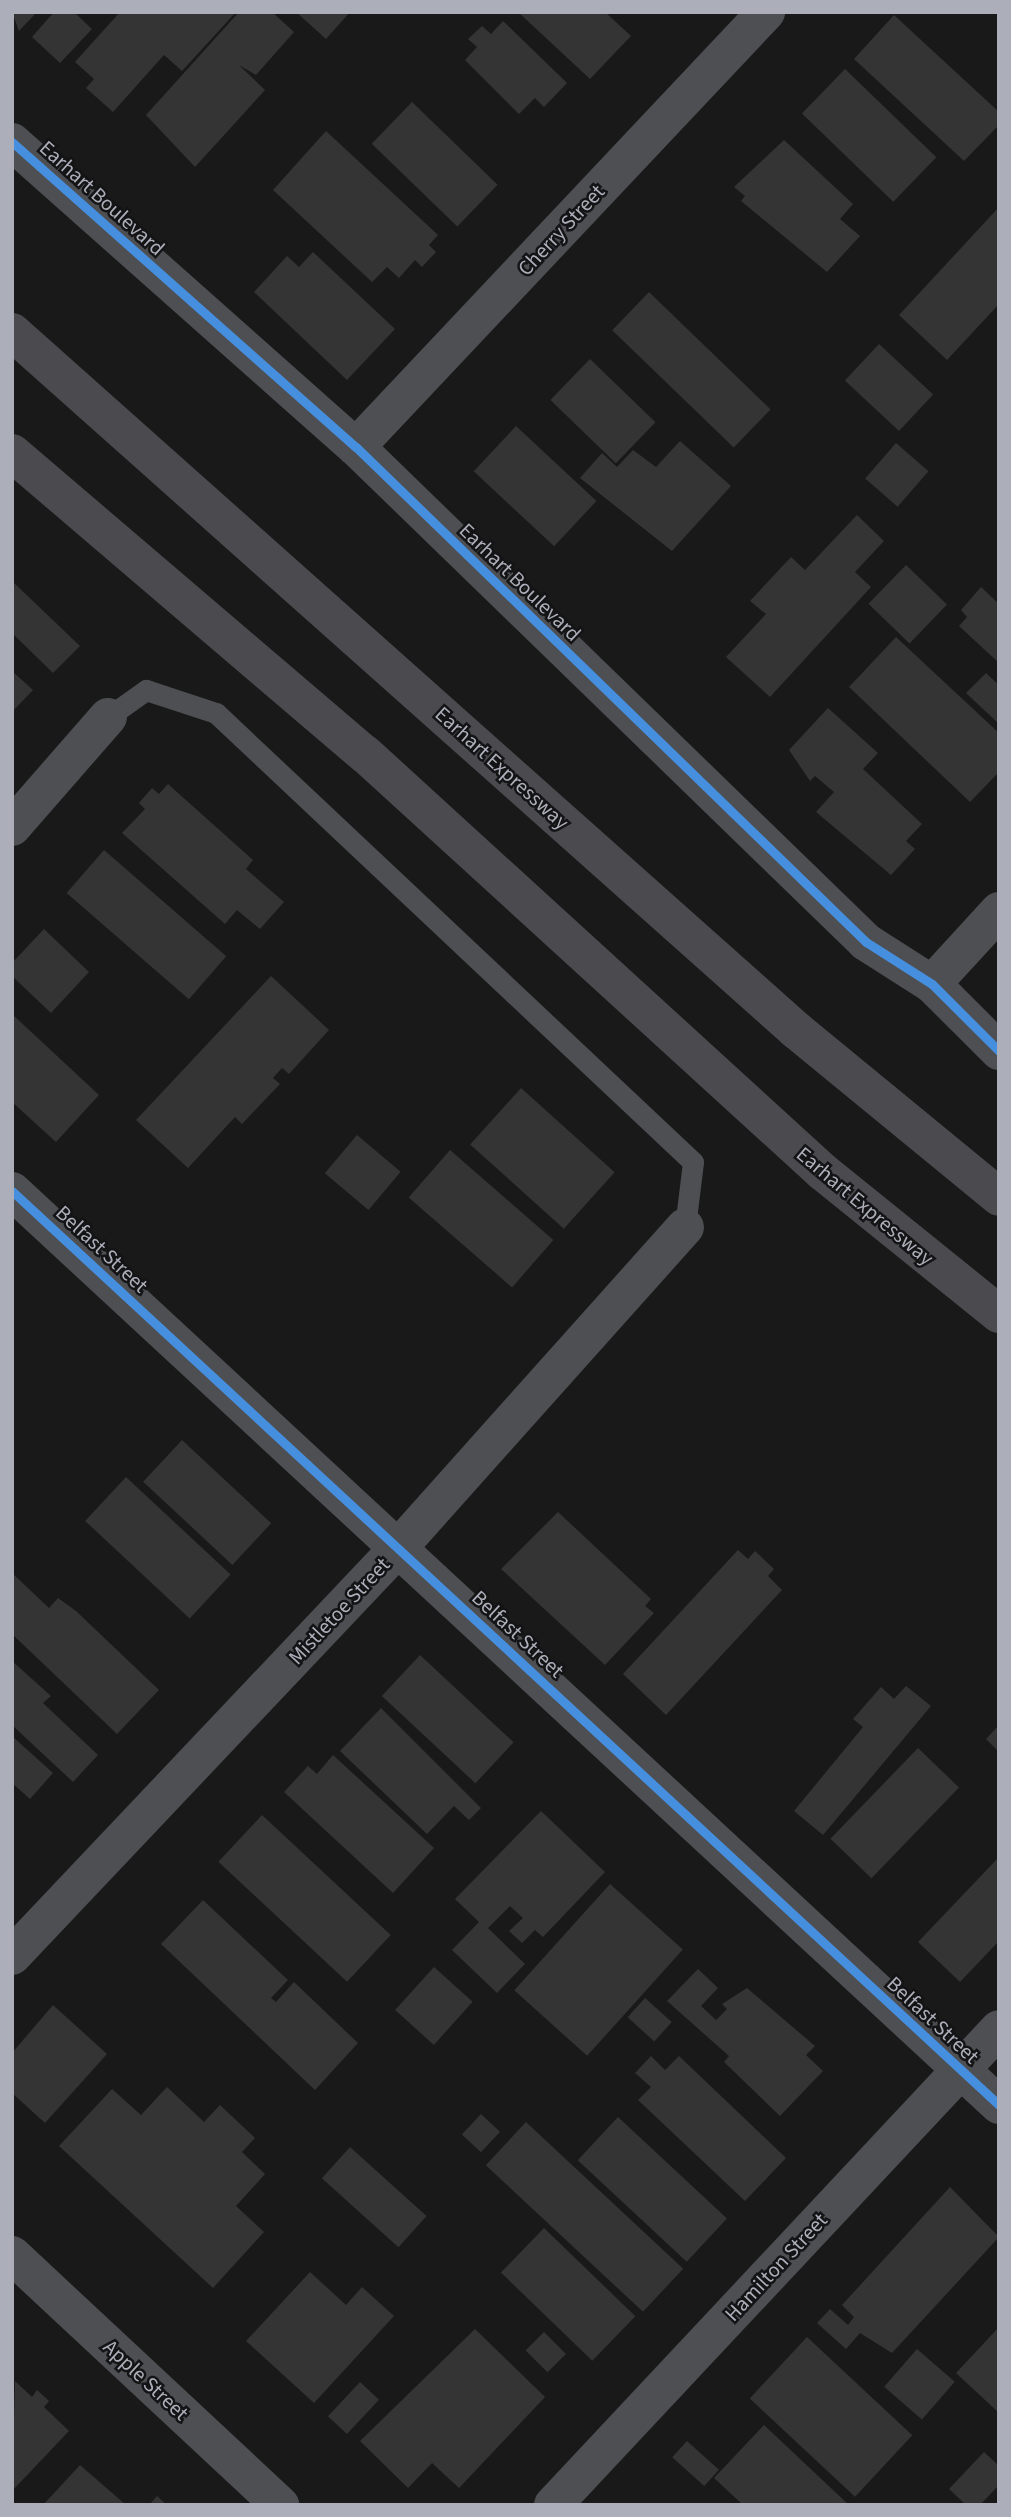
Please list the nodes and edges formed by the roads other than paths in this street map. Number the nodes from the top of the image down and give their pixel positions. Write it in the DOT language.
graph roads {
  1 [pos="766,12"];
  2 [pos="12,142"];
  3 [pos="12,332"];
  4 [pos="356,447"];
  5 [pos="12,453"];
  6 [pos="108,717"];
  7 [pos="12,827"];
  8 [pos="999,911"];
  9 [pos="932,984"];
  10 [pos="999,1051"];
  11 [pos="12,1191"];
  12 [pos="999,1197"];
  13 [pos="685,1227"];
  14 [pos="999,1314"];
  15 [pos="400,1548"];
  16 [pos="12,1956"];
  17 [pos="999,2029"];
  18 [pos="961,2070"];
  19 [pos="999,2105"];
  20 [pos="12,2255"];
  21 [pos="280,2505"];
  22 [pos="553,2505"];
  1 -- 4 [label="street, Cherry Street"];
  2 -- 4 [label="street, Earhart Boulevard"];
  3 -- 12 [label="highway, Earhart Expressway"];
  4 -- 9 [label="street, Earhart Boulevard"];
  5 -- 14 [label="highway, Earhart Expressway"];
  6 -- 7 [label="street"];
  6 -- 13 [label="lane"];
  8 -- 9 [label="street"];
  9 -- 10 [label="street, Earhart Boulevard"];
  11 -- 15 [label="street, Belfast Street"];
  13 -- 15 [label="street, Mistletoe Street"];
  15 -- 16 [label="street, Mistletoe Street"];
  15 -- 18 [label="street, Belfast Street"];
  17 -- 18 [label="street, Hamilton Street"];
  18 -- 19 [label="street, Belfast Street"];
  18 -- 22 [label="street, Hamilton Street"];
  20 -- 21 [label="street, Apple Street"];
}
